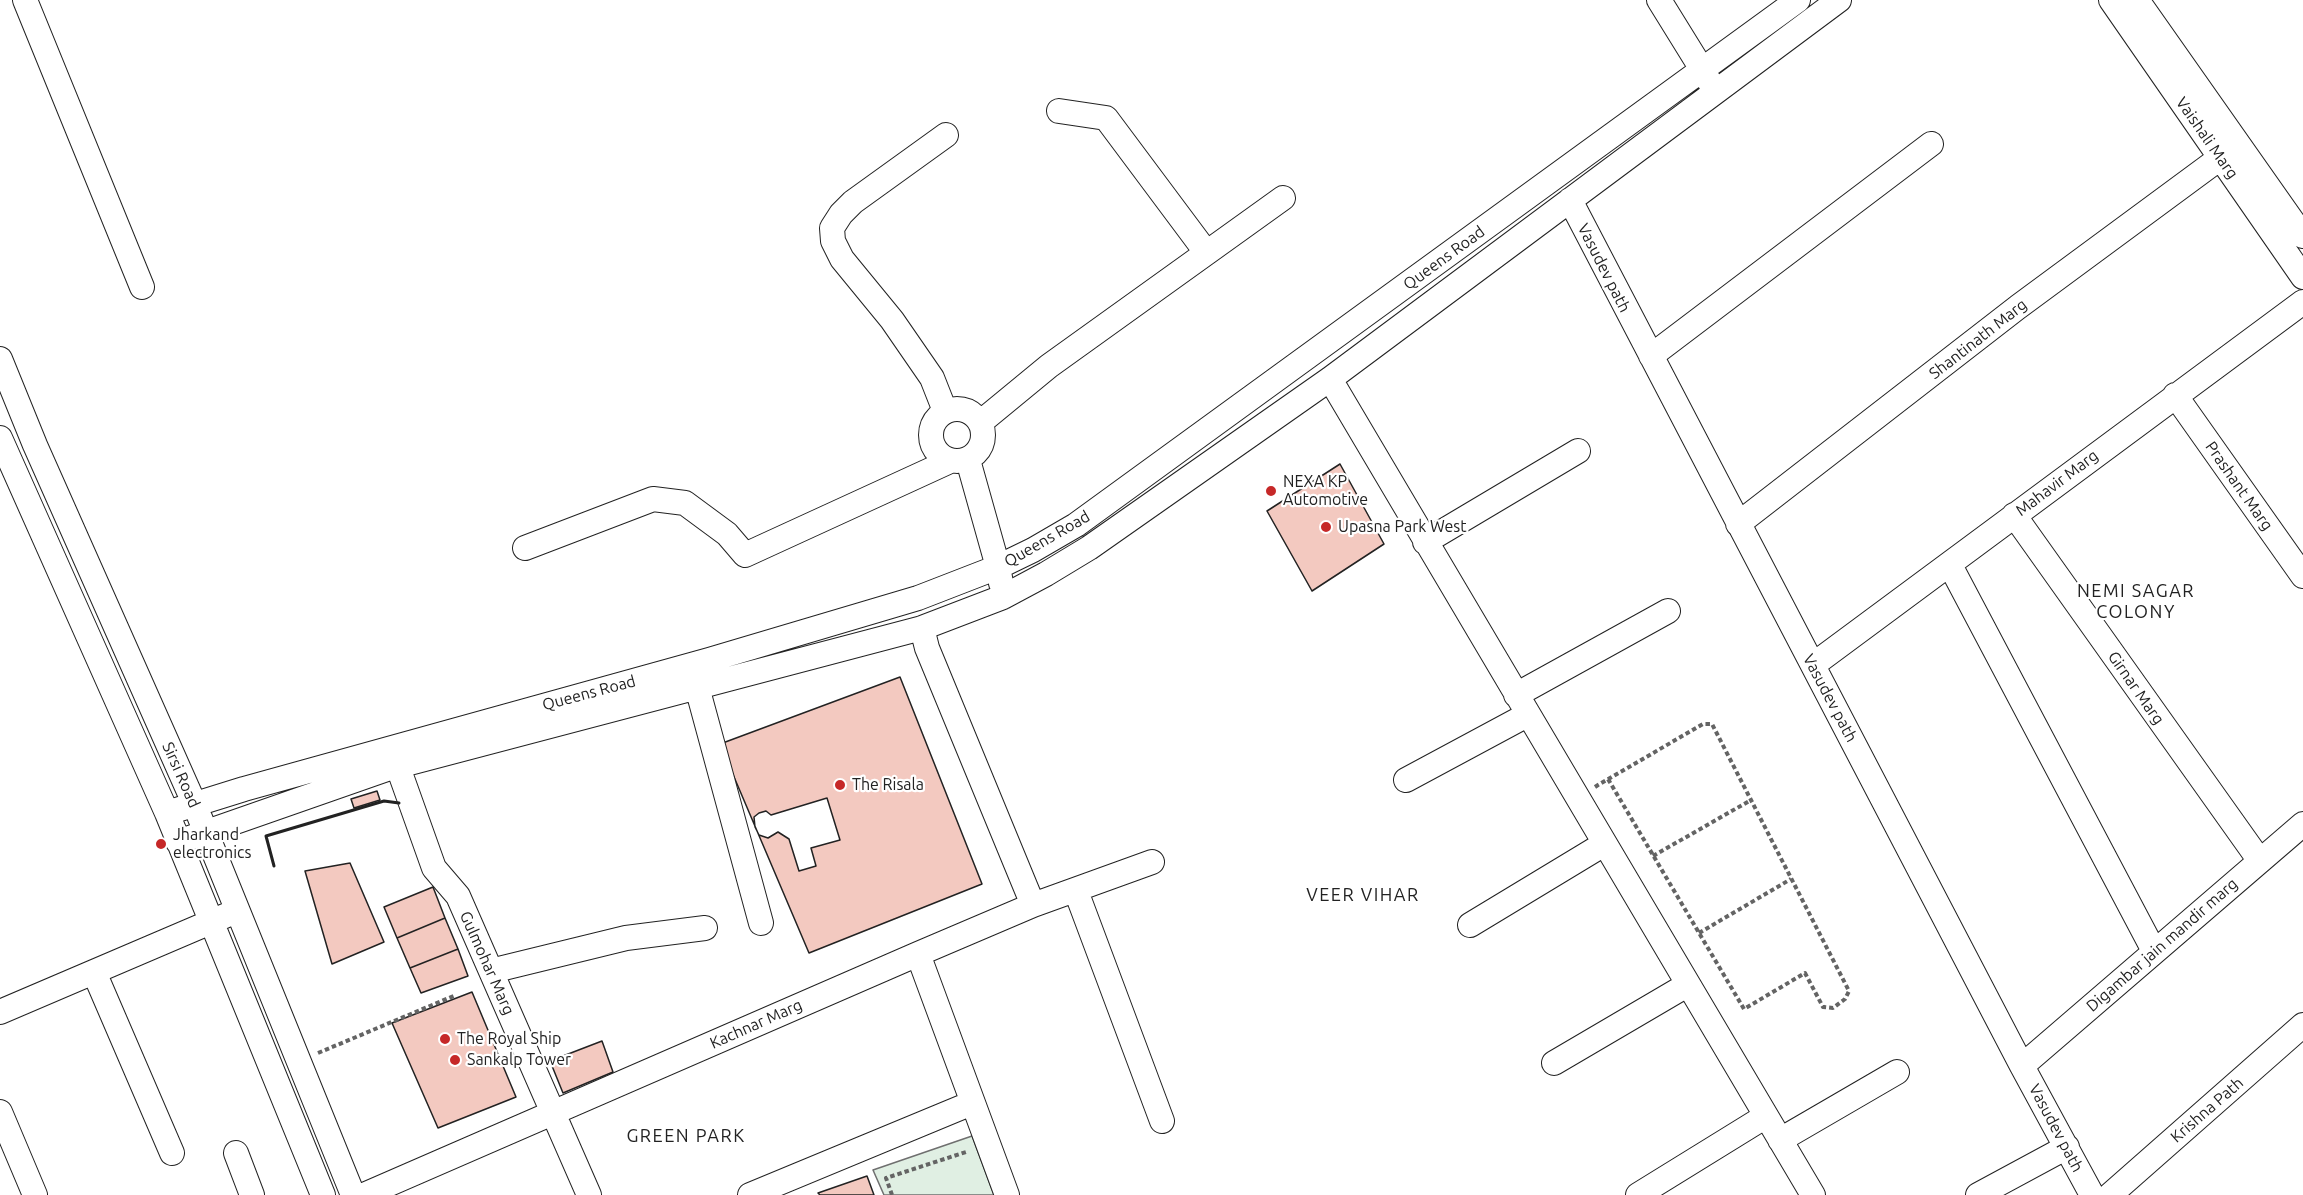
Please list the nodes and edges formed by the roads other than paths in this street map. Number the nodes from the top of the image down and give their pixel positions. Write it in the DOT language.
graph roads {
  1 [pos="24,0"];
  2 [pos="1659,0"];
  3 [pos="1798,0"];
  4 [pos="1839,0"];
  5 [pos="2111,0"];
  6 [pos="2137,0"];
  7 [pos="1703,71"];
  8 [pos="1716,92"];
  9 [pos="1059,111"];
  10 [pos="946,135"];
  11 [pos="1931,144"];
  12 [pos="2220,158"];
  13 [pos="1283,198"];
  14 [pos="1570,200"];
  15 [pos="2303,236"];
  16 [pos="1206,252"];
  17 [pos="2303,277"];
  18 [pos="142,287"];
  19 [pos="2303,302"];
  20 [pos="1651,356"];
  21 [pos="0,359"];
  22 [pos="1330,379"];
  23 [pos="2175,395"];
  24 [pos="945,411"];
  25 [pos="981,422"];
  26 [pos="35,445"];
  27 [pos="1578,451"];
  28 [pos="2,452"];
  29 [pos="959,460"];
  30 [pos="2014,515"];
  31 [pos="1738,524"];
  32 [pos="1425,542"];
  33 [pos="525,548"];
  34 [pos="1950,565"];
  35 [pos="999,567"];
  36 [pos="2303,576"];
  37 [pos="1003,597"];
  38 [pos="1668,611"];
  39 [pos="922,627"];
  40 [pos="1813,665"];
  41 [pos="697,687"];
  42 [pos="1522,705"];
  43 [pos="398,766"];
  44 [pos="1406,780"];
  45 [pos="194,803"];
  46 [pos="167,813"];
  47 [pos="2303,824"];
  48 [pos="206,832"];
  49 [pos="178,842"];
  50 [pos="1604,844"];
  51 [pos="2260,861"];
  52 [pos="1152,862"];
  53 [pos="1076,891"];
  54 [pos="1033,905"];
  55 [pos="238,910"];
  56 [pos="212,921"];
  57 [pos="761,923"];
  58 [pos="1470,925"];
  59 [pos="705,928"];
  60 [pos="2154,951"];
  61 [pos="918,954"];
  62 [pos="491,971"];
  63 [pos="94,972"];
  64 [pos="1687,985"];
  65 [pos="0,1012"];
  66 [pos="2303,1025"];
  67 [pos="1554,1063"];
  68 [pos="2022,1066"];
  69 [pos="1897,1072"];
  70 [pos="972,1103"];
  71 [pos="0,1112"];
  72 [pos="552,1113"];
  73 [pos="1766,1116"];
  74 [pos="1162,1121"];
  75 [pos="1780,1140"];
  76 [pos="2067,1147"];
  77 [pos="172,1153"];
  78 [pos="236,1153"];
  79 [pos="246,1193"];
  80 [pos="36,1195"];
  81 [pos="323,1195"];
  82 [pos="353,1195"];
  83 [pos="364,1195"];
  84 [pos="589,1195"];
  85 [pos="750,1195"];
  86 [pos="1007,1195"];
  87 [pos="1638,1195"];
  88 [pos="1813,1195"];
  89 [pos="1978,1195"];
  90 [pos="2092,1195"];
  91 [pos="2110,1195"];
  1 -- 18 [label="street"];
  2 -- 7 [label="street"];
  3 -- 7 [label="street, Queens Road"];
  4 -- 8 [label="street, Queens Road"];
  5 -- 12 [label="street, Vaishali Marg"];
  6 -- 15 [label="street, Vaishali Marg"];
  7 -- 8 [label="street"];
  7 -- 35 [label="street, Queens Road"];
  8 -- 14 [label="street, Queens Road"];
  9 -- 16 [label="street"];
  10 -- 24 [label="street"];
  11 -- 20 [label="street"];
  12 -- 17 [label="street, Vaishali Marg"];
  12 -- 31 [label="street, Shantinath Marg"];
  13 -- 16 [label="street"];
  14 -- 20 [label="street, Vasudev path"];
  14 -- 22 [label="street, Queens Road"];
  16 -- 25 [label="street"];
  19 -- 23 [label="street, Mahavir Marg"];
  20 -- 31 [label="street, Vasudev path"];
  21 -- 26 [label="street, Sirsi Road"];
  22 -- 32 [label="street"];
  22 -- 37 [label="street, Queens Road"];
  23 -- 30 [label="street, Mahavir Marg"];
  23 -- 36 [label="street, Prashant Marg"];
  24 -- 25 [label="street"];
  24 -- 29 [label="street"];
  25 -- 29 [label="street"];
  26 -- 28 [label="street"];
  26 -- 45 [label="street, Sirsi Road"];
  27 -- 32 [label="street"];
  28 -- 46 [label="street, Sirsi Road"];
  29 -- 33 [label="street"];
  29 -- 35 [label="street"];
  30 -- 34 [label="street, Mahavir Marg"];
  30 -- 51 [label="street, Girnar Marg"];
  31 -- 40 [label="street, Vasudev path"];
  32 -- 42 [label="street"];
  34 -- 40 [label="street, Mahavir Marg"];
  34 -- 60 [label="street"];
  35 -- 37 [label="street"];
  35 -- 45 [label="street, Queens Road"];
  37 -- 39 [label="street, Queens Road"];
  38 -- 42 [label="street"];
  39 -- 41 [label="street, Queens Road"];
  39 -- 54 [label="street"];
  40 -- 68 [label="street, Vasudev path"];
  41 -- 43 [label="street, Queens Road"];
  41 -- 57 [label="street"];
  42 -- 44 [label="street"];
  42 -- 50 [label="street"];
  43 -- 48 [label="street, Queens Road"];
  43 -- 62 [label="street, Gulmohar Marg"];
  45 -- 46 [label="street, Queens Road"];
  45 -- 48 [label="street, Sirsi Road"];
  46 -- 49 [label="street, Sirsi Road"];
  47 -- 51 [label="street, Digambar jain mandir marg"];
  48 -- 49 [label="street, Queens Road"];
  48 -- 55 [label="street, Sirsi Road"];
  49 -- 56 [label="street, Sirsi Road"];
  50 -- 58 [label="street"];
  50 -- 64 [label="street"];
  51 -- 60 [label="street, Digambar jain mandir marg"];
  52 -- 53 [label="street, Kachnar Marg"];
  53 -- 54 [label="street, Kachnar Marg"];
  53 -- 74 [label="street"];
  54 -- 61 [label="street, Kachnar Marg"];
  55 -- 56 [label="street"];
  55 -- 82 [label="street, Sirsi Road"];
  56 -- 63 [label="street"];
  56 -- 81 [label="street, Sirsi Road"];
  59 -- 62 [label="street"];
  60 -- 68 [label="street, Digambar jain mandir marg"];
  61 -- 70 [label="street"];
  61 -- 72 [label="street, Kachnar Marg"];
  62 -- 72 [label="street, Gulmohar Marg"];
  63 -- 65 [label="street"];
  63 -- 77 [label="street"];
  64 -- 67 [label="street"];
  64 -- 73 [label="street"];
  66 -- 91 [label="street, Krishna Path"];
  68 -- 76 [label="street, Vasudev path"];
  69 -- 75 [label="street"];
  70 -- 85 [label="street"];
  70 -- 86 [label="street"];
  71 -- 80 [label="street"];
  72 -- 83 [label="street, Kachnar Marg"];
  72 -- 84 [label="street, Gulmohar Marg"];
  73 -- 75 [label="street"];
  73 -- 87 [label="street"];
  75 -- 88 [label="street"];
  76 -- 89 [label="street"];
  76 -- 90 [label="street, Vasudev path"];
  78 -- 79 [label="street"];
}
